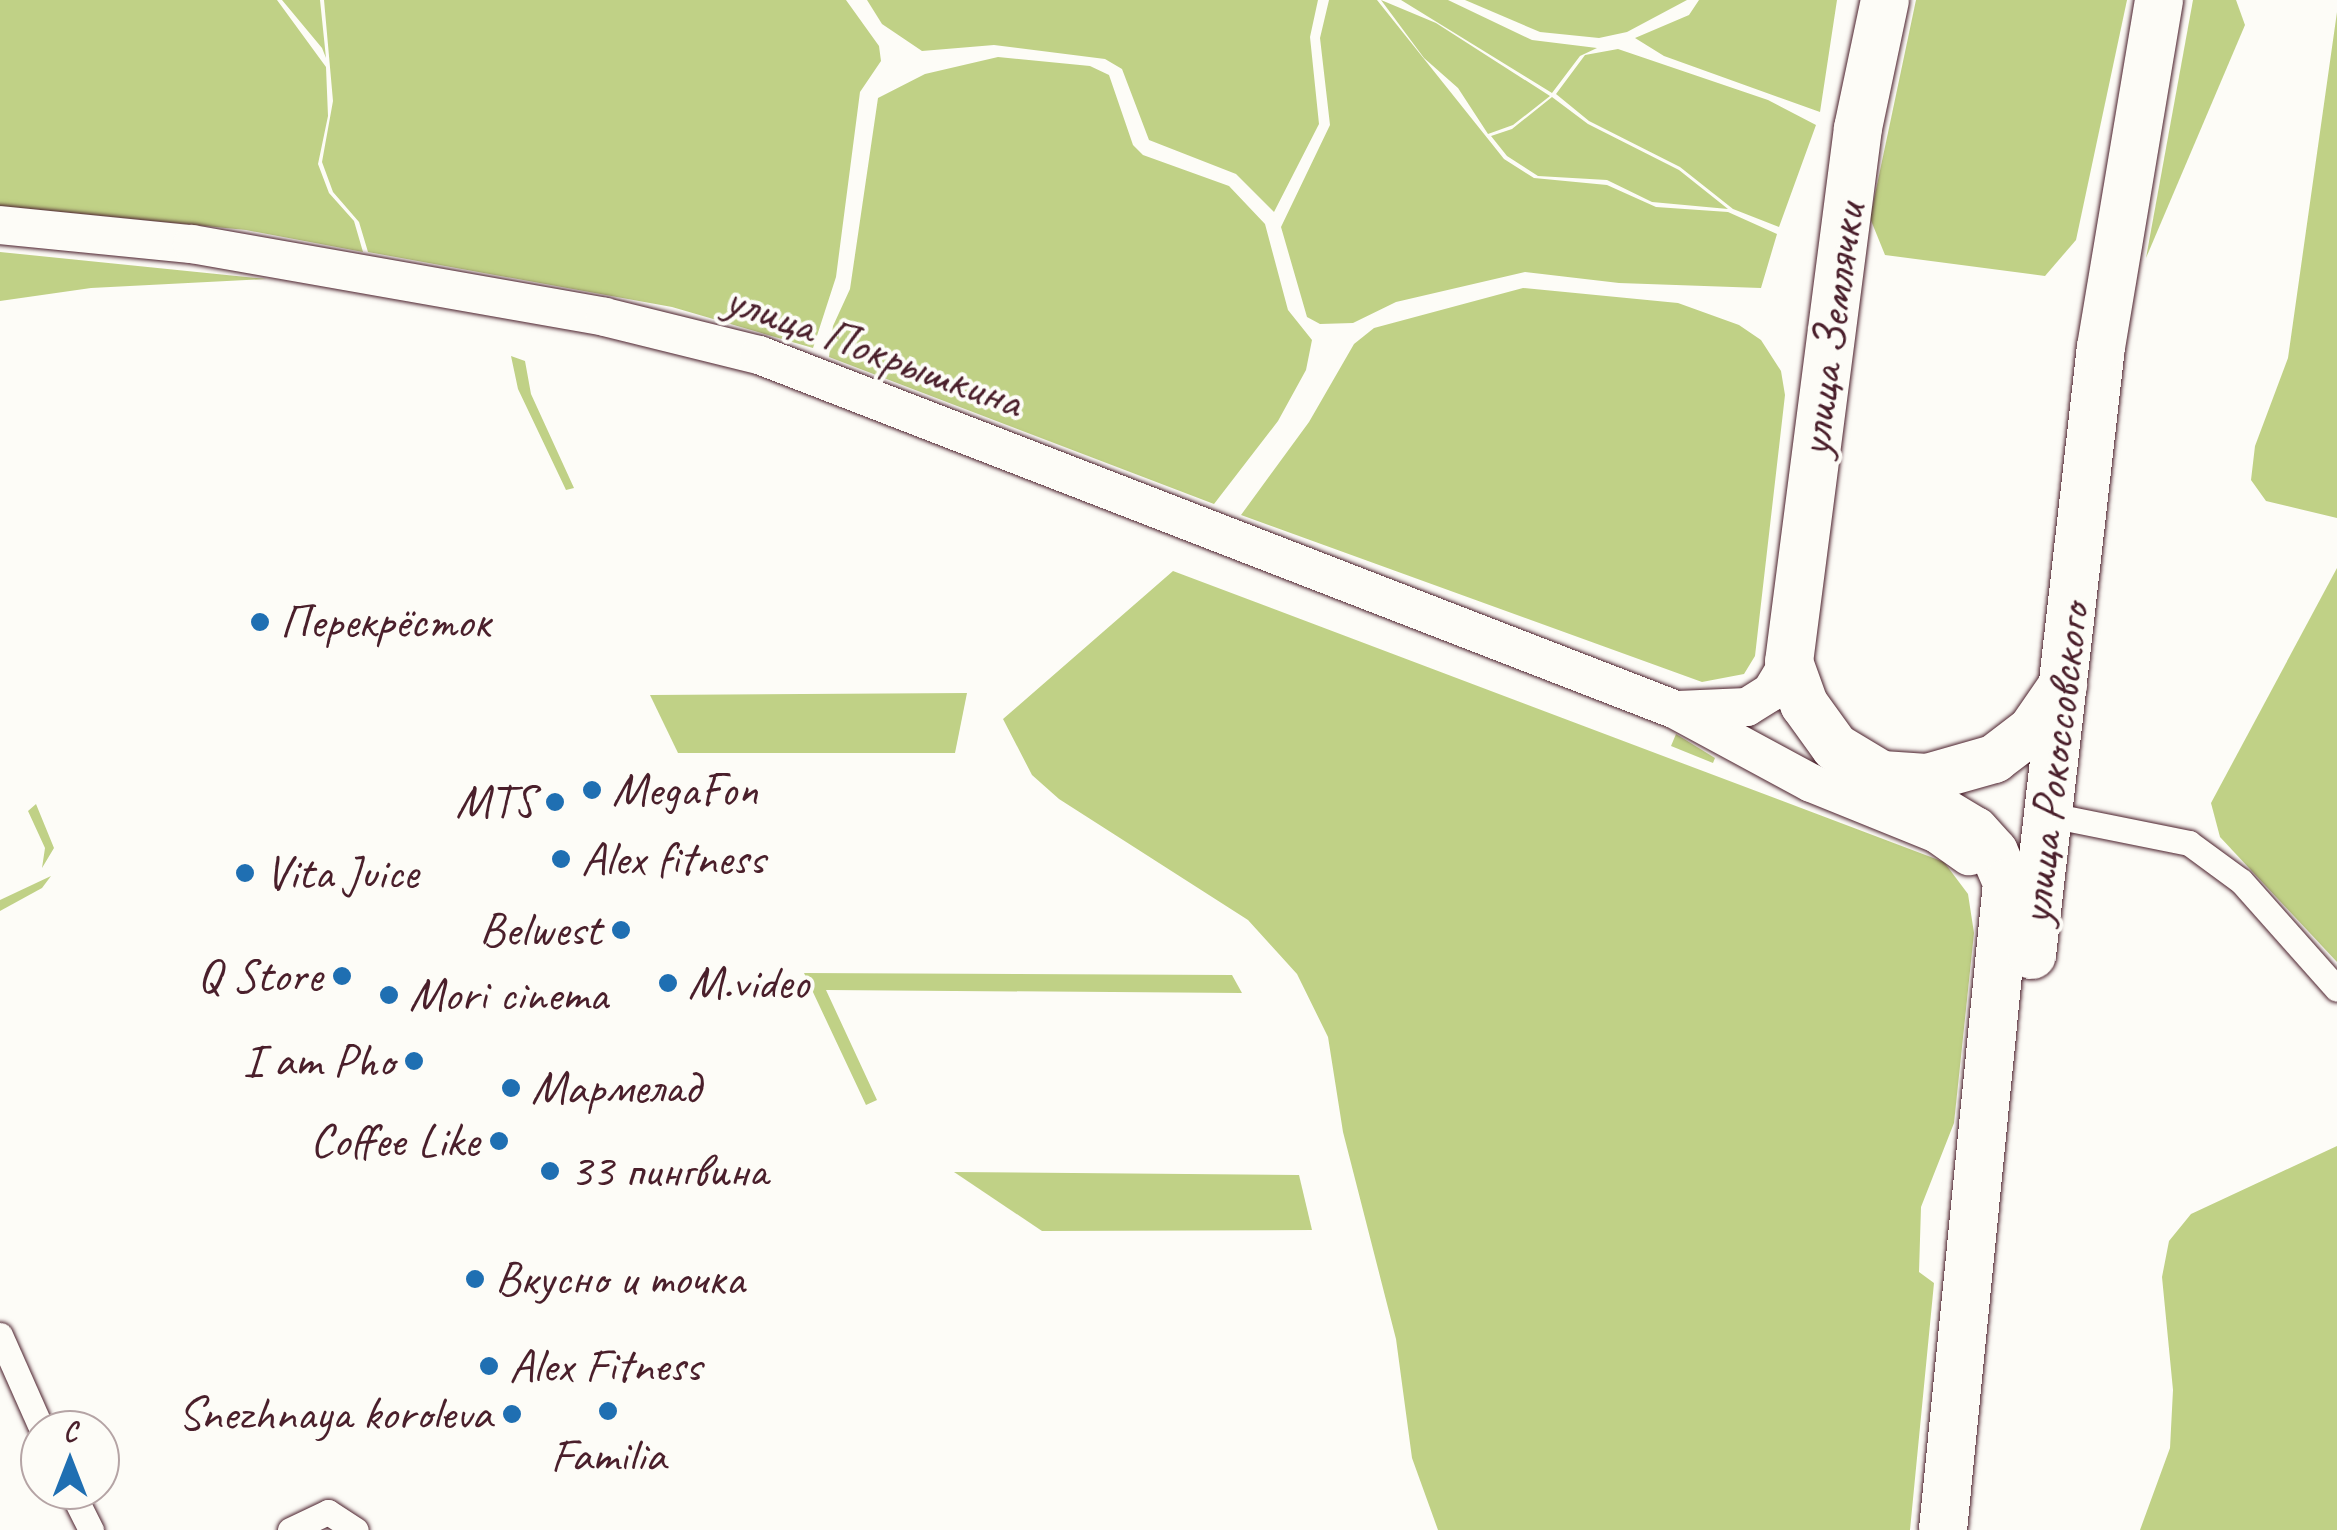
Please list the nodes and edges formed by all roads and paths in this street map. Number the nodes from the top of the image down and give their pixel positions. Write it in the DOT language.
graph roads {
  1 [pos="1886,0"];
  2 [pos="2159,0"];
  3 [pos="0,225"];
  4 [pos="1789,662"];
  5 [pos="2064,682"];
  6 [pos="1676,710"];
  7 [pos="1879,775"];
  8 [pos="2050,815"];
  9 [pos="2008,916"];
  10 [pos="2337,989"];
  11 [pos="0,1335"];
  12 [pos="33,1410"];
  13 [pos="290,1530"];
  14 [pos="356,1530"];
  15 [pos="1942,1530"];
  16 [pos="1968,1530"];
  1 -- 4 [label="highway, улица Землячки"];
  2 -- 5 [label="highway, улица Рокоссовского"];
  3 -- 6 [label="main road, улица Покрышкина"];
  4 -- 6 [label="main road"];
  4 -- 7 [label="highway, улица Рокоссовского"];
  5 -- 7 [label="highway"];
  5 -- 8 [label="highway, улица Рокоссовского"];
  6 -- 9 [label="main road, улица Покрышкина"];
  7 -- 9 [label="highway, улица Рокоссовского"];
  8 -- 10 [label="street"];
  8 -- 16 [label="highway, улица Рокоссовского"];
  9 -- 15 [label="highway, улица Рокоссовского"];
  11 -- 12 [label="street"];
  13 -- 14 [label="street"];
}
